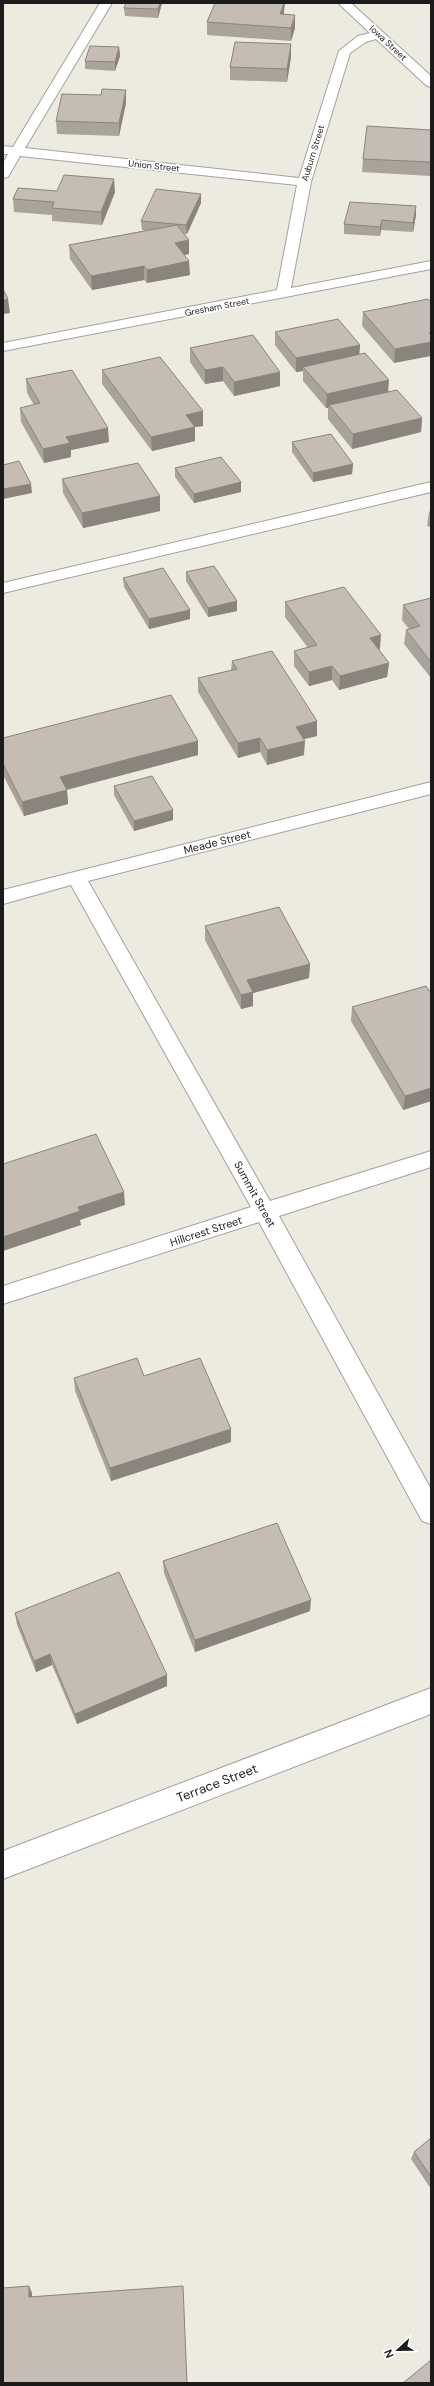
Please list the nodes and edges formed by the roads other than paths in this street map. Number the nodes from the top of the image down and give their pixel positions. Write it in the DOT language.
graph roads {
  1 [pos="106,3"];
  2 [pos="344,3"];
  3 [pos="379,34"];
  4 [pos="431,83"];
  5 [pos="3,150"];
  6 [pos="16,151"];
  7 [pos="3,174"];
  8 [pos="304,182"];
  9 [pos="431,266"];
  10 [pos="283,295"];
  11 [pos="3,347"];
  12 [pos="431,487"];
  13 [pos="3,588"];
  14 [pos="431,788"];
  15 [pos="76,877"];
  16 [pos="3,897"];
  17 [pos="431,1159"];
  18 [pos="266,1212"];
  19 [pos="3,1295"];
  20 [pos="431,1513"];
  21 [pos="431,1701"];
  22 [pos="3,1865"];
  1 -- 6 [label="street"];
  2 -- 3 [label="street, Iowa Street"];
  3 -- 4 [label="street, Iowa Street"];
  3 -- 8 [label="street, Auburn Street"];
  5 -- 6 [label="street, Union Street"];
  6 -- 7 [label="street"];
  6 -- 8 [label="street, Union Street"];
  8 -- 10 [label="street, Auburn Street"];
  9 -- 10 [label="street, Gresham Street"];
  10 -- 11 [label="street, Gresham Street"];
  12 -- 13 [label="street"];
  14 -- 15 [label="street, Meade Street"];
  15 -- 16 [label="street, Meade Street"];
  15 -- 18 [label="street, Summit Street"];
  17 -- 18 [label="street, Hillcrest Street"];
  18 -- 19 [label="street, Hillcrest Street"];
  18 -- 20 [label="street, Summit Street"];
  21 -- 22 [label="street, Terrace Street"];
}
